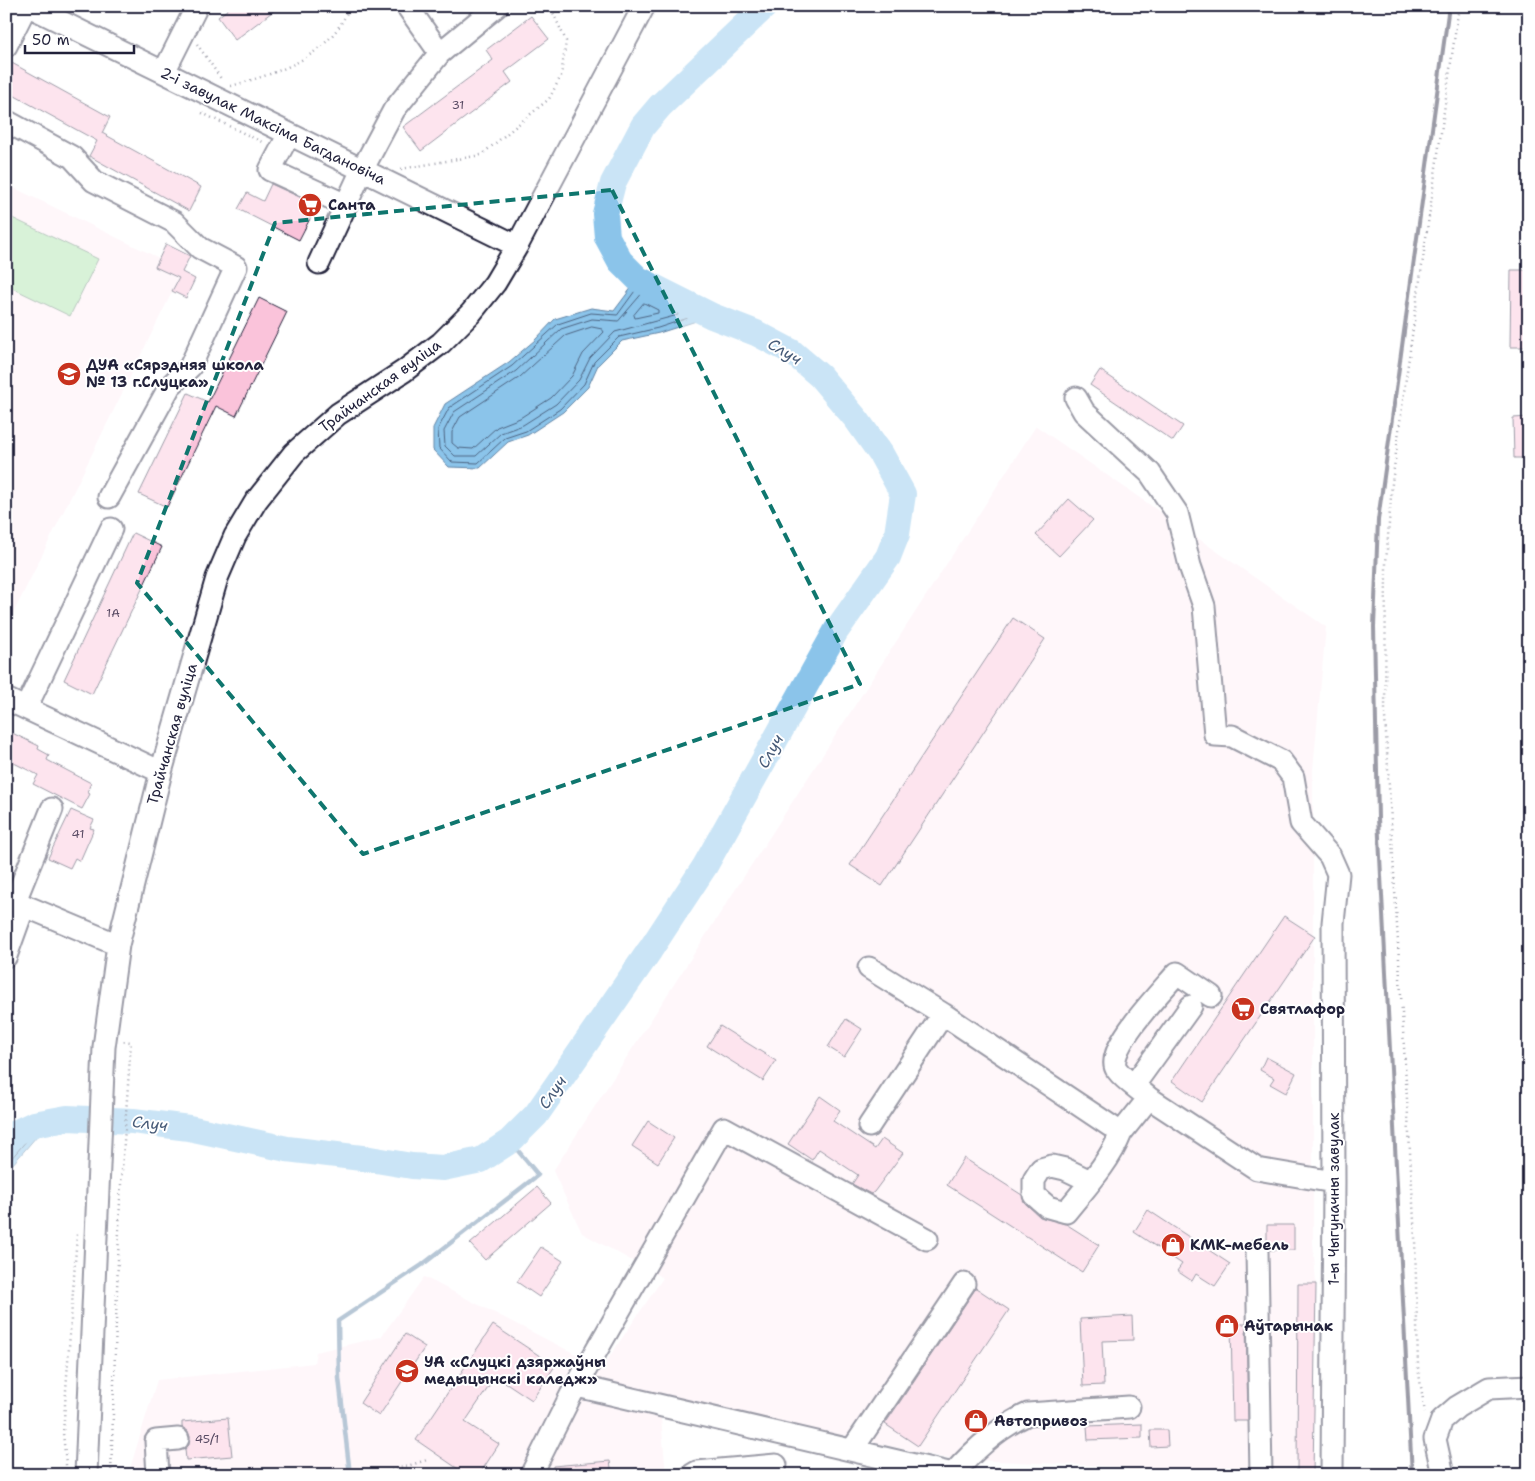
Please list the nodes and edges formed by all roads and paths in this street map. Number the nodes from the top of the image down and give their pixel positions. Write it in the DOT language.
graph roads {
  1 [pos="197,6"];
  2 [pos="350,6"];
  3 [pos="407,6"];
  4 [pos="497,6"];
  5 [pos="550,6"];
  6 [pos="644,6"];
  7 [pos="1459,6"];
  8 [pos="37,8"];
  9 [pos="186,28"];
  10 [pos="6,46"];
  11 [pos="440,53"];
  12 [pos="164,72"];
  13 [pos="6,121"];
  14 [pos="289,134"];
  15 [pos="362,170"];
  16 [pos="388,183"];
  17 [pos="346,205"];
  18 [pos="517,246"];
  19 [pos="319,263"];
  20 [pos="1076,398"];
  21 [pos="109,497"];
  22 [pos="111,529"];
  23 [pos="6,699"];
  24 [pos="26,708"];
  25 [pos="160,772"];
  26 [pos="52,809"];
  27 [pos="15,902"];
  28 [pos="118,945"];
  29 [pos="6,956"];
  30 [pos="869,968"];
  31 [pos="1211,996"];
  32 [pos="1191,1006"];
  33 [pos="943,1014"];
  34 [pos="131,1042"];
  35 [pos="1141,1091"];
  36 [pos="870,1126"];
  37 [pos="1121,1133"];
  38 [pos="1090,1181"];
  39 [pos="1334,1182"];
  40 [pos="77,1231"];
  41 [pos="927,1239"];
  42 [pos="1257,1251"];
  43 [pos="964,1284"];
  44 [pos="576,1386"];
  45 [pos="1529,1386"];
  46 [pos="1129,1406"];
  47 [pos="178,1439"];
  48 [pos="1435,1439"];
  49 [pos="852,1450"];
  50 [pos="427,1460"];
  51 [pos="776,1465"];
  52 [pos="954,1474"];
  53 [pos="67,1475"];
  54 [pos="86,1475"];
  55 [pos="111,1475"];
  56 [pos="158,1475"];
  57 [pos="377,1475"];
  58 [pos="531,1475"];
  59 [pos="692,1475"];
  60 [pos="1261,1475"];
  61 [pos="1332,1475"];
  62 [pos="1443,1475"];
  1 -- 9 [label="street"];
  2 -- 9 [label="path"];
  3 -- 11 [label="street"];
  4 -- 11 [label="street"];
  5 -- 16 [label="path"];
  6 -- 18 [label="street, Трайчанская вуліца"];
  7 -- 48 [label="path"];
  8 -- 10 [label="street"];
  8 -- 12 [label="street, 2-і завулак Максіма Багдановіча"];
  9 -- 12 [label="street"];
  11 -- 15 [label="street"];
  12 -- 14 [label="street, 2-і завулак Максіма Багдановіча"];
  13 -- 21 [label="street"];
  14 -- 15 [label="street, 2-і завулак Максіма Багдановіча"];
  14 -- 17 [label="street"];
  15 -- 16 [label="street, 2-і завулак Максіма Багдановіча"];
  15 -- 17 [label="street"];
  16 -- 18 [label="street, 2-і завулак Максіма Багдановіча"];
  17 -- 19 [label="street"];
  18 -- 25 [label="street, Трайчанская вуліца"];
  20 -- 39 [label="street, 1-ы Чыгуначны завулак"];
  22 -- 24 [label="street"];
  23 -- 24 [label="street"];
  24 -- 25 [label="street"];
  25 -- 28 [label="street, Трайчанская вуліца"];
  26 -- 27 [label="street"];
  27 -- 28 [label="street"];
  27 -- 29 [label="street"];
  28 -- 54 [label="street, Трайчанская вуліца"];
  30 -- 33 [label="street"];
  31 -- 35 [label="street"];
  32 -- 35 [label="street"];
  33 -- 36 [label="street"];
  33 -- 37 [label="street"];
  34 -- 55 [label="path"];
  35 -- 37 [label="street"];
  35 -- 39 [label="street"];
  37 -- 38 [label="street"];
  39 -- 61 [label="street, 1-ы Чыгуначны завулак"];
  40 -- 53 [label="path"];
  41 -- 44 [label="street"];
  42 -- 60 [label="street"];
  43 -- 49 [label="street"];
  44 -- 49 [label="street"];
  44 -- 58 [label="street"];
  45 -- 48 [label="street"];
  46 -- 52 [label="street"];
  47 -- 56 [label="street"];
  48 -- 62 [label="street"];
  49 -- 52 [label="street"];
  50 -- 57 [label="path"];
  51 -- 59 [label="street"];
}
